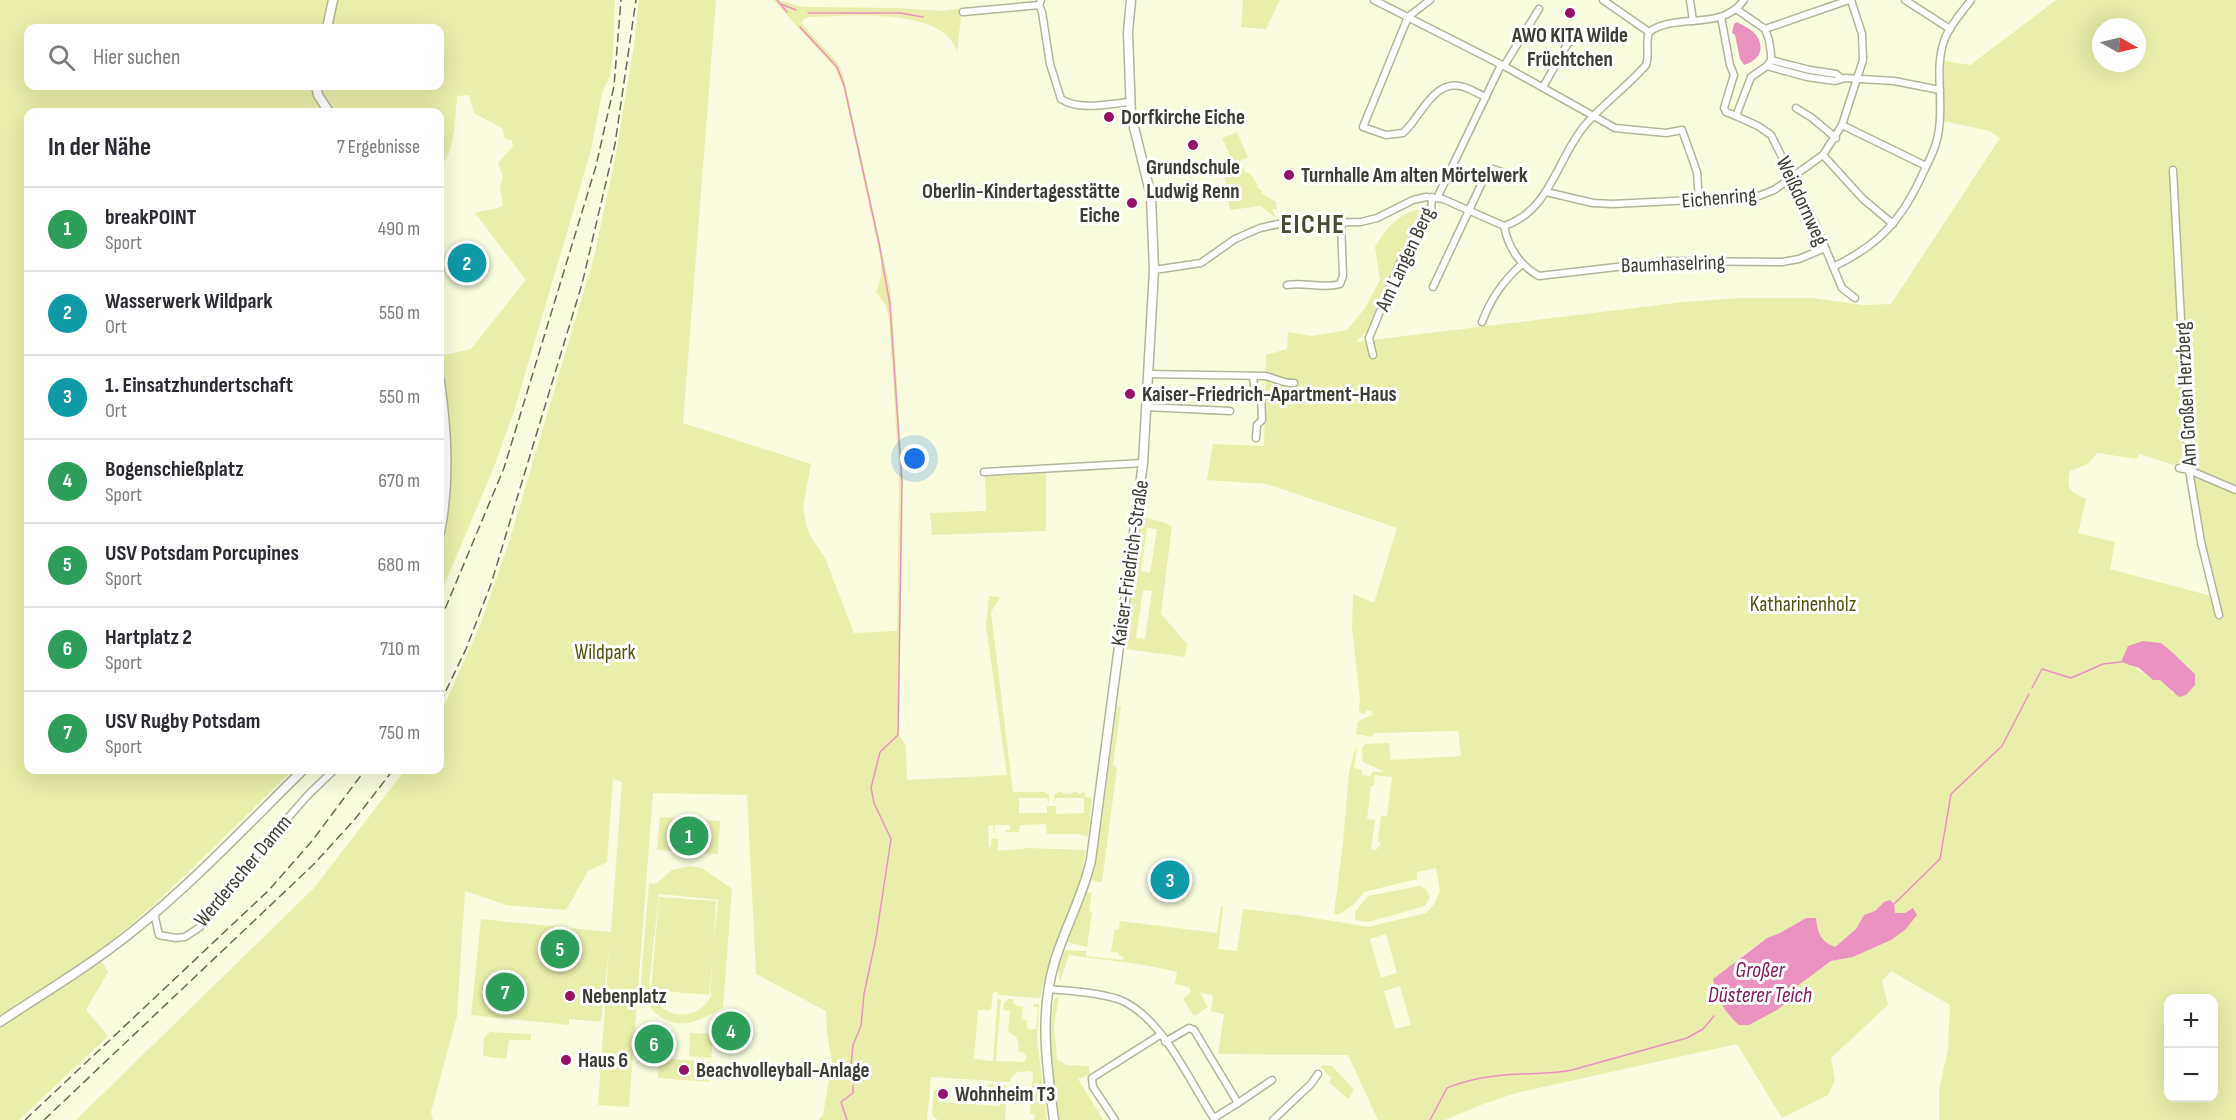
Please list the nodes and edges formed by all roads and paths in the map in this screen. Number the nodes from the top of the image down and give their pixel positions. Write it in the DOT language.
graph roads {
  1 [pos="333,0"];
  2 [pos="1131,0"];
  3 [pos="1374,0"];
  4 [pos="1430,0"];
  5 [pos="1603,0"];
  6 [pos="1690,0"];
  7 [pos="1744,0"];
  8 [pos="1850,0"];
  9 [pos="1905,0"];
  10 [pos="1971,0"];
  11 [pos="1040,2"];
  12 [pos="1539,9"];
  13 [pos="1736,9"];
  14 [pos="963,12"];
  15 [pos="1408,17"];
  16 [pos="1721,17"];
  17 [pos="1693,21"];
  18 [pos="328,24"];
  19 [pos="1765,29"];
  20 [pos="1950,29"];
  21 [pos="1649,32"];
  22 [pos="1577,39"];
  23 [pos="1771,60"];
  24 [pos="1503,66"];
  25 [pos="1767,66"];
  26 [pos="1841,78"];
  27 [pos="1857,79"];
  28 [pos="1543,87"];
  29 [pos="317,90"];
  30 [pos="1940,90"];
  31 [pos="1485,97"];
  32 [pos="1130,102"];
  33 [pos="326,108"];
  34 [pos="1796,108"];
  35 [pos="1593,116"];
  36 [pos="1736,116"];
  37 [pos="1842,125"];
  38 [pos="1836,138"];
  39 [pos="1823,155"];
  40 [pos="1926,166"];
  41 [pos="2173,170"];
  42 [pos="1502,172"];
  43 [pos="1792,177"];
  44 [pos="1546,192"];
  45 [pos="1435,198"];
  46 [pos="1699,200"];
  47 [pos="1468,211"];
  48 [pos="1341,223"];
  49 [pos="1893,224"];
  50 [pos="1504,226"];
  51 [pos="1825,248"];
  52 [pos="1522,264"];
  53 [pos="1833,267"];
  54 [pos="1154,270"];
  55 [pos="1287,285"];
  56 [pos="1433,287"];
  57 [pos="1855,298"];
  58 [pos="1482,322"];
  59 [pos="1373,355"];
  60 [pos="1148,374"];
  61 [pos="1253,376"];
  62 [pos="1294,383"];
  63 [pos="1146,407"];
  64 [pos="1230,411"];
  65 [pos="444,429"];
  66 [pos="1256,438"];
  67 [pos="1143,463"];
  68 [pos="2179,468"];
  69 [pos="2189,470"];
  70 [pos="984,472"];
  71 [pos="2236,490"];
  72 [pos="444,503"];
  73 [pos="2219,615"];
  74 [pos="299,774"];
  75 [pos="330,774"];
  76 [pos="154,913"];
  77 [pos="1049,989"];
  78 [pos="0,1022"];
  79 [pos="1160,1035"];
  80 [pos="1165,1042"];
  81 [pos="1317,1074"];
  82 [pos="1272,1080"];
  83 [pos="1238,1103"];
  84 [pos="1215,1119"];
  85 [pos="1053,1120"];
  86 [pos="1115,1120"];
  87 [pos="1273,1120"];
  1 -- 18 [label="street"];
  2 -- 32 [label="street, Kaiser-Friedrich-Straße"];
  3 -- 15 [label="street"];
  4 -- 15 [label="street"];
  5 -- 21 [label="street"];
  6 -- 17 [label="street"];
  7 -- 13 [label="street"];
  8 -- 19 [label="street"];
  8 -- 27 [label="street, Eichenring"];
  9 -- 20 [label="street"];
  10 -- 20 [label="street"];
  11 -- 14 [label="street"];
  11 -- 32 [label="street"];
  12 -- 24 [label="street, Am Langen Berg"];
  13 -- 16 [label="street"];
  13 -- 19 [label="street"];
  15 -- 24 [label="street"];
  15 -- 31 [label="street"];
  16 -- 17 [label="street"];
  16 -- 36 [label="street"];
  17 -- 21 [label="street"];
  19 -- 23 [label="street"];
  20 -- 30 [label="street"];
  21 -- 35 [label="street"];
  22 -- 28 [label="street"];
  23 -- 25 [label="street"];
  23 -- 26 [label="street"];
  24 -- 28 [label="street"];
  24 -- 31 [label="street, Am Langen Berg"];
  25 -- 26 [label="street"];
  25 -- 36 [label="street"];
  26 -- 27 [label="street"];
  27 -- 30 [label="street"];
  27 -- 37 [label="street, Eichenring"];
  28 -- 35 [label="street"];
  29 -- 33 [label="street"];
  30 -- 40 [label="street"];
  31 -- 45 [label="street, Am Langen Berg"];
  32 -- 54 [label="street, Kaiser-Friedrich-Straße"];
  34 -- 38 [label="street"];
  35 -- 44 [label="street"];
  35 -- 46 [label="street"];
  36 -- 43 [label="street, Weißdornweg"];
  37 -- 38 [label="street, Eichenring"];
  37 -- 40 [label="street"];
  38 -- 39 [label="street, Eichenring"];
  39 -- 43 [label="street, Eichenring"];
  39 -- 49 [label="street"];
  40 -- 49 [label="street"];
  41 -- 69 [label="street, Am Großen Herzberg"];
  42 -- 47 [label="street"];
  43 -- 46 [label="street, Eichenring"];
  43 -- 51 [label="street, Weißdornweg"];
  44 -- 46 [label="street, Eichenring"];
  44 -- 50 [label="street"];
  45 -- 47 [label="street"];
  45 -- 48 [label="street"];
  45 -- 59 [label="street, Am Langen Berg"];
  47 -- 50 [label="street"];
  47 -- 56 [label="street"];
  48 -- 54 [label="street"];
  48 -- 55 [label="street"];
  49 -- 53 [label="street"];
  50 -- 52 [label="street"];
  51 -- 52 [label="street, Baumhaselring"];
  51 -- 53 [label="street, Weißdornweg"];
  52 -- 58 [label="street"];
  53 -- 57 [label="street, Weißdornweg"];
  54 -- 60 [label="street, Kaiser-Friedrich-Straße"];
  60 -- 61 [label="street"];
  60 -- 63 [label="street, Kaiser-Friedrich-Straße"];
  61 -- 62 [label="street"];
  61 -- 66 [label="street"];
  63 -- 64 [label="street"];
  63 -- 67 [label="street, Kaiser-Friedrich-Straße"];
  65 -- 72 [label="street"];
  67 -- 70 [label="street"];
  67 -- 77 [label="street, Kaiser-Friedrich-Straße"];
  68 -- 69 [label="street"];
  69 -- 71 [label="street"];
  69 -- 73 [label="street, Am Großen Herzberg"];
  74 -- 76 [label="street, Werderscher Damm"];
  75 -- 76 [label="street, Werderscher Damm"];
  76 -- 78 [label="street, Werderscher Damm"];
  77 -- 79 [label="street"];
  77 -- 85 [label="street, Kaiser-Friedrich-Straße"];
  79 -- 80 [label="street"];
  79 -- 86 [label="street"];
  80 -- 83 [label="street"];
  80 -- 84 [label="street"];
  81 -- 87 [label="street"];
  82 -- 83 [label="street"];
  83 -- 84 [label="street"];
}
